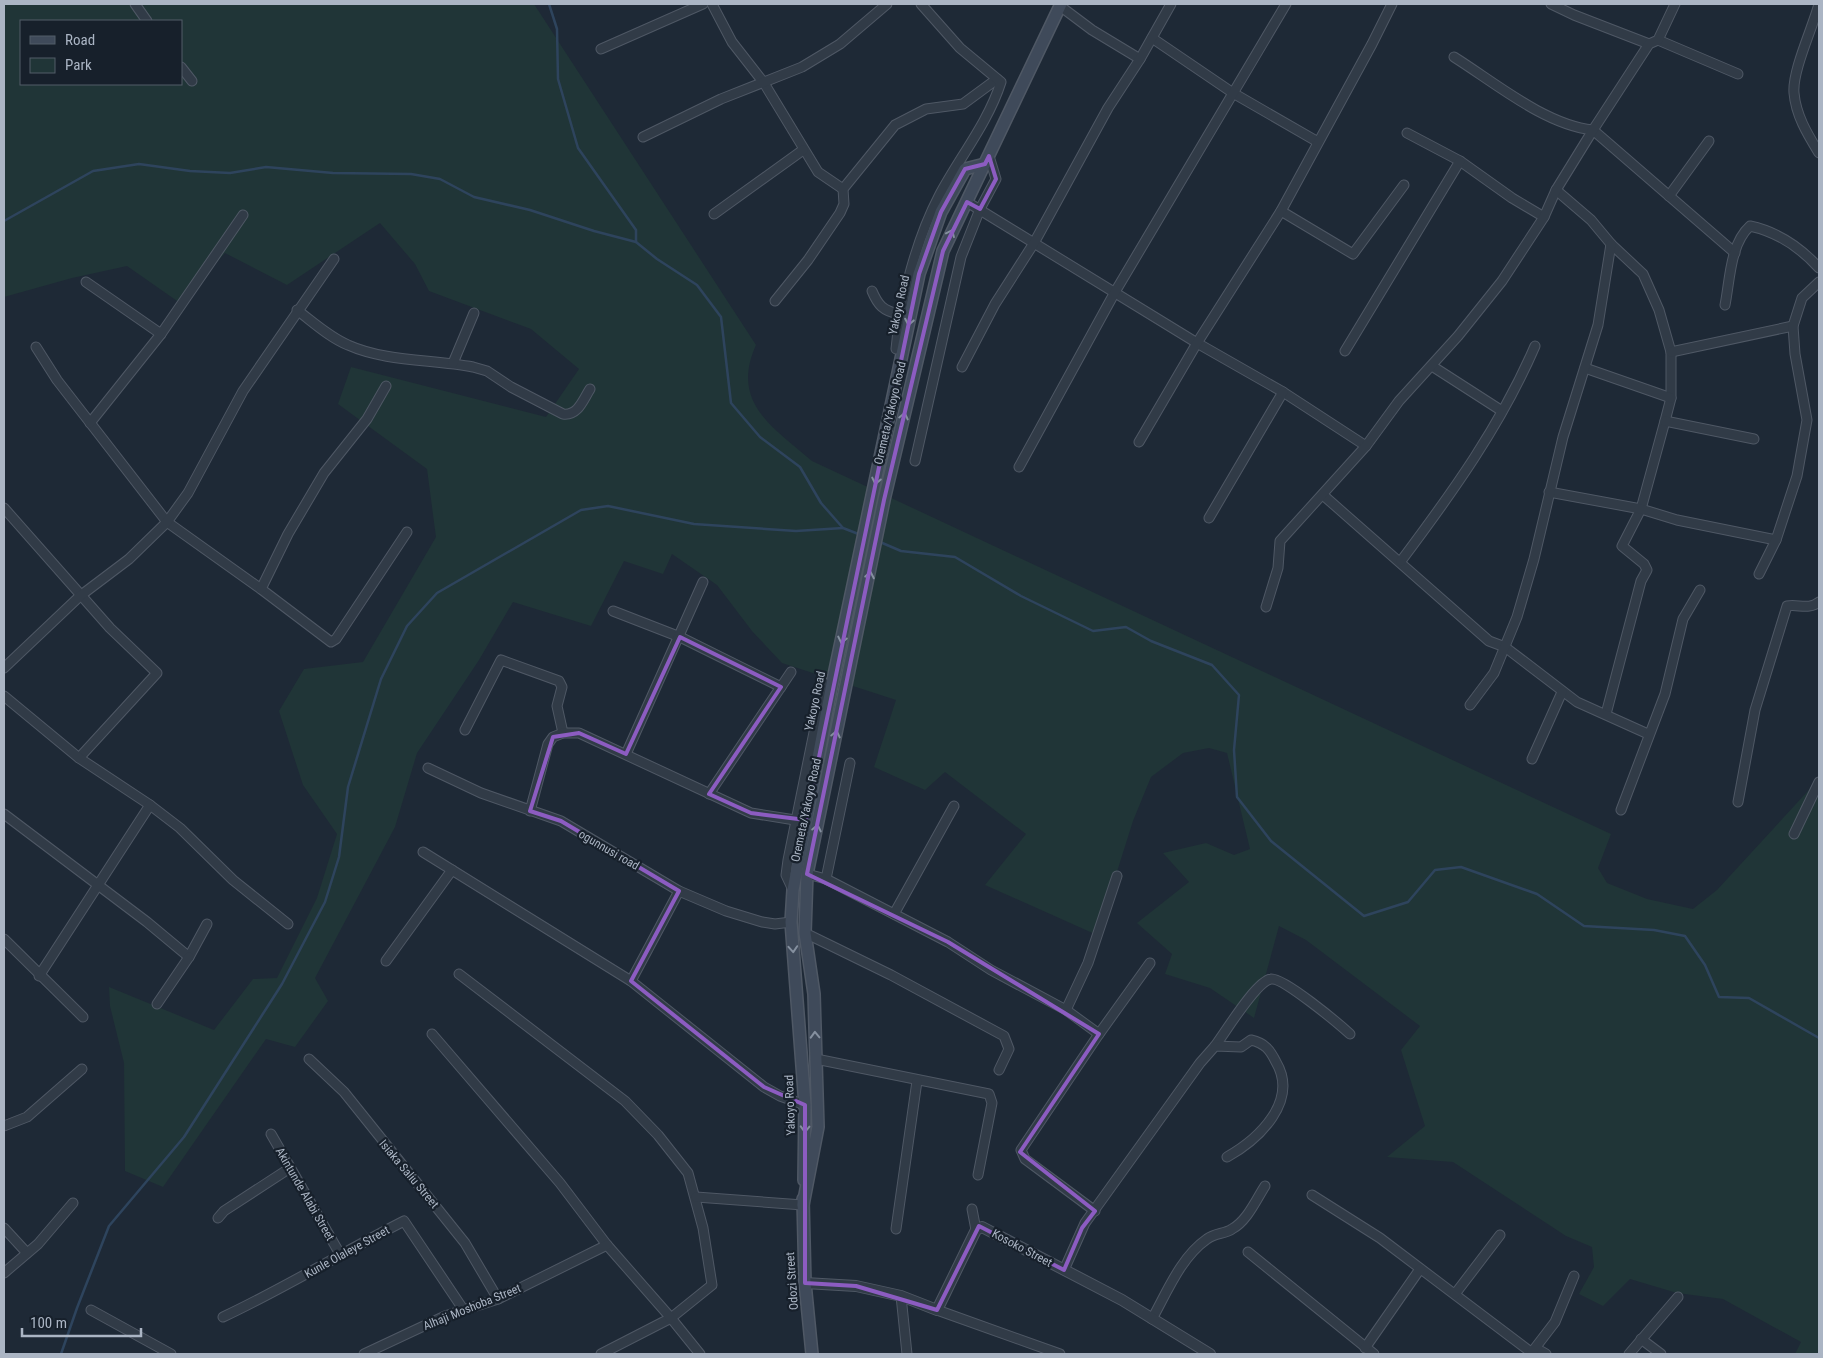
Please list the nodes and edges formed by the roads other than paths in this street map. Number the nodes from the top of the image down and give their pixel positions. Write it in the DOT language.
graph roads {
  1 [pos="135,4"];
  2 [pos="703,4"];
  3 [pos="712,4"];
  4 [pos="887,4"];
  5 [pos="921,4"];
  6 [pos="1171,4"];
  7 [pos="1286,4"];
  8 [pos="1392,4"];
  9 [pos="1551,4"];
  10 [pos="1675,4"];
  11 [pos="1060,5"];
  12 [pos="1819,9"];
  13 [pos="146,20"];
  14 [pos="1152,38"];
  15 [pos="1653,42"];
  16 [pos="601,49"];
  17 [pos="1454,57"];
  18 [pos="1140,60"];
  19 [pos="182,68"];
  20 [pos="1738,74"];
  21 [pos="997,79"];
  22 [pos="192,81"];
  23 [pos="764,83"];
  24 [pos="1233,93"];
  25 [pos="1593,130"];
  26 [pos="1407,133"];
  27 [pos="643,137"];
  28 [pos="1709,141"];
  29 [pos="1318,142"];
  30 [pos="803,150"];
  31 [pos="1819,153"];
  32 [pos="987,160"];
  33 [pos="1460,162"];
  34 [pos="1404,185"];
  35 [pos="843,190"];
  36 [pos="1556,190"];
  37 [pos="1670,196"];
  38 [pos="967,202"];
  39 [pos="980,209"];
  40 [pos="1281,211"];
  41 [pos="714,214"];
  42 [pos="243,215"];
  43 [pos="1544,217"];
  44 [pos="1034,243"];
  45 [pos="1611,244"];
  46 [pos="1735,252"];
  47 [pos="334,259"];
  48 [pos="1819,268"];
  49 [pos="86,282"];
  50 [pos="1819,282"];
  51 [pos="872,290"];
  52 [pos="1115,292"];
  53 [pos="775,301"];
  54 [pos="1725,305"];
  55 [pos="297,310"];
  56 [pos="474,313"];
  57 [pos="899,314"];
  58 [pos="1792,326"];
  59 [pos="161,334"];
  60 [pos="1197,343"];
  61 [pos="1535,346"];
  62 [pos="36,347"];
  63 [pos="896,349"];
  64 [pos="1344,351"];
  65 [pos="1670,352"];
  66 [pos="453,363"];
  67 [pos="1432,366"];
  68 [pos="962,367"];
  69 [pos="1585,368"];
  70 [pos="386,386"];
  71 [pos="590,389"];
  72 [pos="1283,392"];
  73 [pos="1671,398"];
  74 [pos="1502,411"];
  75 [pos="1665,421"];
  76 [pos="90,423"];
  77 [pos="1754,439"];
  78 [pos="1139,442"];
  79 [pos="1366,446"];
  80 [pos="915,461"];
  81 [pos="1019,467"];
  82 [pos="1549,492"];
  83 [pos="1324,495"];
  84 [pos="4,508"];
  85 [pos="1641,509"];
  86 [pos="1209,518"];
  87 [pos="167,522"];
  88 [pos="407,532"];
  89 [pos="1776,540"];
  90 [pos="1401,561"];
  91 [pos="1759,574"];
  92 [pos="704,582"];
  93 [pos="262,589"];
  94 [pos="1700,590"];
  95 [pos="80,596"];
  96 [pos="1819,602"];
  97 [pos="1266,608"];
  98 [pos="613,611"];
  99 [pos="680,637"];
  100 [pos="1505,647"];
  101 [pos="4,668"];
  102 [pos="791,672"];
  103 [pos="824,683"];
  104 [pos="781,687"];
  105 [pos="1562,692"];
  106 [pos="4,696"];
  107 [pos="1470,706"];
  108 [pos="1606,714"];
  109 [pos="465,730"];
  110 [pos="562,733"];
  111 [pos="1648,734"];
  112 [pos="626,754"];
  113 [pos="79,758"];
  114 [pos="1532,759"];
  115 [pos="850,763"];
  116 [pos="428,768"];
  117 [pos="1819,782"];
  118 [pos="709,794"];
  119 [pos="1738,802"];
  120 [pos="150,804"];
  121 [pos="954,806"];
  122 [pos="1621,810"];
  123 [pos="530,811"];
  124 [pos="4,814"];
  125 [pos="795,820"];
  126 [pos="1794,834"];
  127 [pos="423,852"];
  128 [pos="452,870"];
  129 [pos="807,874"];
  130 [pos="1117,876"];
  131 [pos="826,880"];
  132 [pos="96,885"];
  133 [pos="792,890"];
  134 [pos="679,891"];
  135 [pos="894,914"];
  136 [pos="792,922"];
  137 [pos="207,924"];
  138 [pos="288,924"];
  139 [pos="805,933"];
  140 [pos="4,939"];
  141 [pos="189,956"];
  142 [pos="386,960"];
  143 [pos="1150,963"];
  144 [pos="459,974"];
  145 [pos="39,976"];
  146 [pos="631,981"];
  147 [pos="157,1004"];
  148 [pos="1066,1010"];
  149 [pos="83,1017"];
  150 [pos="432,1034"];
  151 [pos="1099,1034"];
  152 [pos="1350,1034"];
  153 [pos="1215,1046"];
  154 [pos="309,1059"];
  155 [pos="816,1059"];
  156 [pos="82,1069"];
  157 [pos="1000,1070"];
  158 [pos="917,1080"];
  159 [pos="805,1105"];
  160 [pos="4,1126"];
  161 [pos="271,1134"];
  162 [pos="1227,1156"];
  163 [pos="290,1168"];
  164 [pos="978,1174"];
  165 [pos="1265,1186"];
  166 [pos="1312,1195"];
  167 [pos="696,1197"];
  168 [pos="73,1203"];
  169 [pos="803,1205"];
  170 [pos="972,1209"];
  171 [pos="1095,1211"];
  172 [pos="218,1218"];
  173 [pos="4,1228"];
  174 [pos="896,1229"];
  175 [pos="976,1230"];
  176 [pos="1500,1235"];
  177 [pos="607,1246"];
  178 [pos="1248,1252"];
  179 [pos="27,1253"];
  180 [pos="340,1254"];
  181 [pos="1420,1269"];
  182 [pos="1064,1270"];
  183 [pos="4,1273"];
  184 [pos="1574,1276"];
  185 [pos="805,1283"];
  186 [pos="1454,1294"];
  187 [pos="901,1296"];
  188 [pos="1678,1297"];
  189 [pos="498,1299"];
  190 [pos="463,1309"];
  191 [pos="91,1310"];
  192 [pos="937,1310"];
  193 [pos="223,1317"];
  194 [pos="671,1318"];
  195 [pos="1152,1318"];
  196 [pos="1641,1339"];
  197 [pos="1366,1348"];
  198 [pos="1037,1351"];
  199 [pos="1531,1353"];
  200 [pos="171,1354"];
  201 [pos="364,1354"];
  202 [pos="601,1354"];
  203 [pos="700,1354"];
  204 [pos="812,1354"];
  205 [pos="907,1354"];
  206 [pos="1060,1354"];
  207 [pos="1210,1354"];
  208 [pos="1374,1354"];
  209 [pos="1546,1354"];
  210 [pos="1629,1354"];
  211 [pos="1661,1354"];
  1 -- 13 [label="street"];
  2 -- 16 [label="street"];
  3 -- 23 [label="street"];
  4 -- 23 [label="street"];
  5 -- 21 [label="street"];
  6 -- 14 [label="street"];
  7 -- 24 [label="street"];
  8 -- 29 [label="street"];
  9 -- 15 [label="street"];
  10 -- 15 [label="street"];
  11 -- 18 [label="street"];
  11 -- 32 [label="main road, Oremeta/Yakoyo Road"];
  12 -- 31 [label="street"];
  14 -- 18 [label="street"];
  14 -- 24 [label="street"];
  15 -- 20 [label="street"];
  15 -- 25 [label="street"];
  17 -- 25 [label="street"];
  18 -- 44 [label="street"];
  19 -- 22 [label="street"];
  21 -- 35 [label="street"];
  21 -- 57 [label="street"];
  23 -- 27 [label="street"];
  23 -- 30 [label="street"];
  24 -- 29 [label="street"];
  24 -- 52 [label="street"];
  25 -- 36 [label="street"];
  25 -- 37 [label="street"];
  26 -- 33 [label="street"];
  28 -- 37 [label="street"];
  29 -- 40 [label="street"];
  30 -- 35 [label="street"];
  30 -- 41 [label="street"];
  32 -- 38 [label="main road, Oremeta/Yakoyo Road"];
  32 -- 39 [label="street"];
  32 -- 133 [label="main road, Yakoyo Road, one-way"];
  33 -- 43 [label="street"];
  33 -- 64 [label="street"];
  34 -- 40 [label="street"];
  35 -- 53 [label="street"];
  36 -- 43 [label="street"];
  36 -- 45 [label="street"];
  37 -- 46 [label="street"];
  38 -- 39 [label="street"];
  129 -- 38 [label="main road, Oremeta/Yakoyo Road, one-way"];
  39 -- 44 [label="street"];
  39 -- 80 [label="street"];
  40 -- 60 [label="street"];
  42 -- 59 [label="street"];
  43 -- 67 [label="street"];
  44 -- 52 [label="street"];
  44 -- 68 [label="street"];
  45 -- 65 [label="street"];
  45 -- 69 [label="street"];
  46 -- 48 [label="street"];
  46 -- 54 [label="street"];
  47 -- 55 [label="street"];
  49 -- 59 [label="street"];
  50 -- 58 [label="street"];
  51 -- 57 [label="street"];
  52 -- 60 [label="street"];
  52 -- 81 [label="street"];
  55 -- 66 [label="street"];
  55 -- 87 [label="street"];
  56 -- 66 [label="street"];
  57 -- 63 [label="street"];
  58 -- 65 [label="street"];
  58 -- 89 [label="street"];
  59 -- 76 [label="street"];
  60 -- 72 [label="street"];
  60 -- 78 [label="street"];
  61 -- 74 [label="street"];
  62 -- 76 [label="street"];
  65 -- 73 [label="street"];
  66 -- 71 [label="street"];
  67 -- 74 [label="street"];
  67 -- 79 [label="street"];
  69 -- 73 [label="street"];
  69 -- 82 [label="street"];
  70 -- 93 [label="street"];
  72 -- 79 [label="street"];
  72 -- 86 [label="street"];
  73 -- 75 [label="street"];
  74 -- 90 [label="street"];
  75 -- 77 [label="street"];
  75 -- 85 [label="street"];
  76 -- 87 [label="street"];
  79 -- 83 [label="street"];
  82 -- 85 [label="street"];
  82 -- 100 [label="street"];
  83 -- 90 [label="street"];
  83 -- 97 [label="street"];
  84 -- 95 [label="street"];
  85 -- 89 [label="street"];
  85 -- 108 [label="street"];
  87 -- 93 [label="street"];
  87 -- 95 [label="street"];
  88 -- 93 [label="street"];
  89 -- 91 [label="street"];
  90 -- 100 [label="street"];
  92 -- 99 [label="street"];
  94 -- 111 [label="street"];
  95 -- 101 [label="street"];
  95 -- 113 [label="street"];
  96 -- 119 [label="street"];
  98 -- 99 [label="street"];
  99 -- 104 [label="street"];
  99 -- 112 [label="street"];
  100 -- 105 [label="street"];
  100 -- 107 [label="street"];
  102 -- 104 [label="street"];
  103 -- 125 [label="street"];
  104 -- 118 [label="street"];
  105 -- 108 [label="street"];
  105 -- 114 [label="street"];
  106 -- 113 [label="street"];
  108 -- 111 [label="street"];
  109 -- 110 [label="street"];
  110 -- 112 [label="street"];
  110 -- 123 [label="street"];
  111 -- 122 [label="street"];
  112 -- 118 [label="street"];
  113 -- 120 [label="street"];
  115 -- 131 [label="street"];
  116 -- 123 [label="street, ogunnusi road"];
  117 -- 126 [label="street"];
  118 -- 125 [label="street"];
  120 -- 132 [label="street"];
  120 -- 138 [label="street"];
  121 -- 135 [label="street"];
  123 -- 134 [label="street, ogunnusi road"];
  124 -- 132 [label="street"];
  125 -- 133 [label="street"];
  127 -- 128 [label="street"];
  128 -- 142 [label="street"];
  128 -- 146 [label="street"];
  129 -- 131 [label="street"];
  129 -- 139 [label="main road, Oremeta/Yakoyo Road"];
  130 -- 148 [label="street"];
  131 -- 135 [label="street"];
  132 -- 141 [label="street"];
  132 -- 145 [label="street"];
  133 -- 136 [label="main road, Yakoyo Road"];
  134 -- 136 [label="street, ogunnusi road"];
  134 -- 146 [label="street"];
  135 -- 148 [label="street"];
  136 -- 159 [label="main road, Yakoyo Road, one-way"];
  137 -- 141 [label="street"];
  155 -- 139 [label="main road, Oremeta/Yakoyo Road, one-way"];
  139 -- 157 [label="street"];
  140 -- 145 [label="street"];
  141 -- 147 [label="street"];
  143 -- 151 [label="street"];
  144 -- 167 [label="street"];
  145 -- 149 [label="street"];
  146 -- 159 [label="street"];
  148 -- 151 [label="street"];
  150 -- 177 [label="street"];
  151 -- 171 [label="street"];
  152 -- 153 [label="street"];
  153 -- 162 [label="street"];
  153 -- 171 [label="street"];
  154 -- 189 [label="street, Isiaka Saliu Street"];
  155 -- 158 [label="street"];
  155 -- 169 [label="main road, Oremeta/Yakoyo Road"];
  156 -- 160 [label="street"];
  158 -- 164 [label="street"];
  158 -- 174 [label="street"];
  159 -- 169 [label="main road, Yakoyo Road, one-way"];
  161 -- 163 [label="street, Akintunde Alabi Street"];
  163 -- 172 [label="street"];
  163 -- 180 [label="street, Akintunde Alabi Street"];
  165 -- 195 [label="street"];
  166 -- 181 [label="street"];
  167 -- 169 [label="street"];
  167 -- 194 [label="street"];
  168 -- 179 [label="street"];
  169 -- 185 [label="main road, Odozi Street"];
  170 -- 175 [label="street"];
  171 -- 182 [label="street"];
  173 -- 179 [label="street"];
  175 -- 182 [label="street, Kosoko Street"];
  175 -- 192 [label="street, Kosoko Street"];
  176 -- 186 [label="street"];
  177 -- 189 [label="street, Alhaji Moshoba Street"];
  177 -- 194 [label="street"];
  178 -- 197 [label="street"];
  179 -- 183 [label="street"];
  180 -- 190 [label="street, Kunle Olaleye Street"];
  180 -- 193 [label="street, Kunle Olaleye Street"];
  181 -- 186 [label="street"];
  181 -- 197 [label="street"];
  182 -- 195 [label="street, Kosoko Street"];
  184 -- 199 [label="street"];
  185 -- 187 [label="street"];
  185 -- 204 [label="main road, Odozi Street"];
  186 -- 199 [label="street"];
  187 -- 192 [label="street"];
  187 -- 205 [label="street"];
  188 -- 196 [label="street"];
  189 -- 190 [label="street, Alhaji Moshoba Street"];
  190 -- 201 [label="street, Alhaji Moshoba Street"];
  191 -- 200 [label="street"];
  192 -- 198 [label="street"];
  194 -- 202 [label="street"];
  194 -- 203 [label="street"];
  195 -- 207 [label="street, Kosoko Street"];
  196 -- 210 [label="street"];
  196 -- 211 [label="street"];
  197 -- 208 [label="street"];
  198 -- 206 [label="street"];
  199 -- 209 [label="street"];
}
